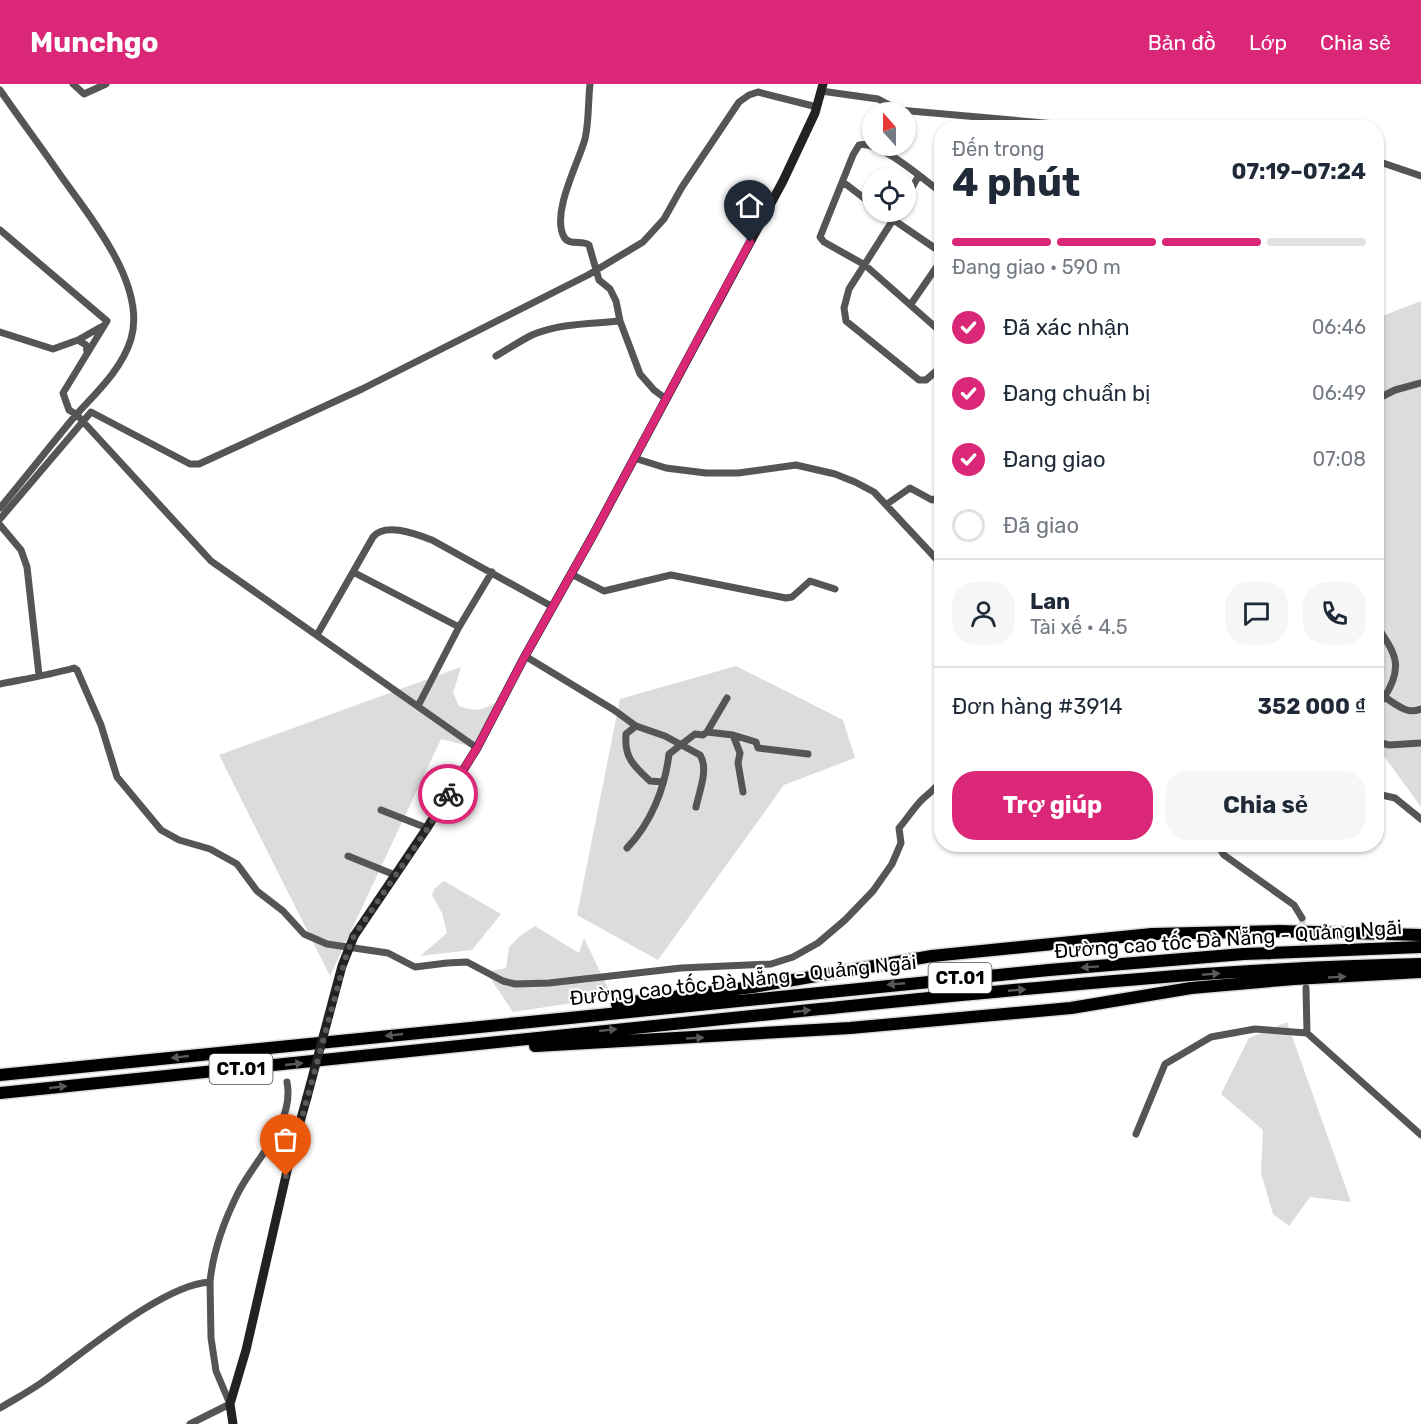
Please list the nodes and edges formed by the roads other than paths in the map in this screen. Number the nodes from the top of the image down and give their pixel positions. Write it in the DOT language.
graph roads {
  1 [pos="73,84"];
  2 [pos="106,84"];
  3 [pos="590,84"];
  4 [pos="822,88"];
  5 [pos="0,90"];
  6 [pos="818,107"];
  7 [pos="1011,120"];
  8 [pos="1384,164"];
  9 [pos="1421,176"];
  10 [pos="918,177"];
  11 [pos="916,180"];
  12 [pos="843,182"];
  13 [pos="934,188"];
  14 [pos="862,197"];
  15 [pos="892,222"];
  16 [pos="896,222"];
  17 [pos="0,230"];
  18 [pos="934,248"];
  19 [pos="865,265"];
  20 [pos="596,270"];
  21 [pos="934,271"];
  22 [pos="911,304"];
  23 [pos="620,321"];
  24 [pos="103,326"];
  25 [pos="934,326"];
  26 [pos="0,332"];
  27 [pos="78,340"];
  28 [pos="87,352"];
  29 [pos="496,356"];
  30 [pos="934,373"];
  31 [pos="1421,383"];
  32 [pos="1384,396"];
  33 [pos="666,399"];
  34 [pos="79,418"];
  35 [pos="634,458"];
  36 [pos="934,499"];
  37 [pos="887,504"];
  38 [pos="0,508"];
  39 [pos="0,519"];
  40 [pos="0,525"];
  41 [pos="934,554"];
  42 [pos="353,572"];
  43 [pos="492,572"];
  44 [pos="571,574"];
  45 [pos="835,589"];
  46 [pos="553,607"];
  47 [pos="459,627"];
  48 [pos="317,635"];
  49 [pos="1384,637"];
  50 [pos="525,656"];
  51 [pos="39,675"];
  52 [pos="0,684"];
  53 [pos="728,698"];
  54 [pos="1384,698"];
  55 [pos="418,706"];
  56 [pos="1421,709"];
  57 [pos="636,726"];
  58 [pos="707,732"];
  59 [pos="733,735"];
  60 [pos="1421,743"];
  61 [pos="1384,744"];
  62 [pos="680,746"];
  63 [pos="477,748"];
  64 [pos="807,754"];
  65 [pos="663,782"];
  66 [pos="934,791"];
  67 [pos="742,792"];
  68 [pos="1384,796"];
  69 [pos="696,807"];
  70 [pos="381,810"];
  71 [pos="1421,819"];
  72 [pos="428,828"];
  73 [pos="627,848"];
  74 [pos="1222,852"];
  75 [pos="348,856"];
  76 [pos="395,874"];
  77 [pos="1302,918"];
  78 [pos="1421,935"];
  79 [pos="1421,947"];
  80 [pos="1421,964"];
  81 [pos="1421,972"];
  82 [pos="1306,988"];
  83 [pos="498,1021"];
  84 [pos="1307,1034"];
  85 [pos="510,1044"];
  86 [pos="0,1075"];
  87 [pos="287,1082"];
  88 [pos="0,1093"];
  89 [pos="1136,1134"];
  90 [pos="1421,1135"];
  91 [pos="210,1282"];
  92 [pos="230,1404"];
  93 [pos="0,1408"];
  94 [pos="190,1424"];
  95 [pos="233,1424"];
  1 -- 2 [label="street"];
  3 -- 20 [label="street"];
  4 -- 6 [label="street"];
  4 -- 7 [label="street"];
  5 -- 34 [label="street"];
  6 -- 20 [label="street"];
  6 -- 33 [label="street"];
  8 -- 9 [label="street"];
  10 -- 11 [label="street"];
  10 -- 12 [label="street"];
  10 -- 13 [label="street"];
  12 -- 14 [label="street"];
  12 -- 19 [label="street"];
  15 -- 19 [label="street"];
  16 -- 18 [label="street"];
  17 -- 24 [label="street"];
  19 -- 22 [label="street"];
  19 -- 30 [label="street"];
  20 -- 23 [label="street"];
  20 -- 34 [label="street"];
  21 -- 22 [label="street"];
  22 -- 25 [label="street"];
  23 -- 29 [label="street"];
  23 -- 33 [label="street"];
  24 -- 27 [label="street"];
  24 -- 28 [label="street"];
  26 -- 27 [label="street"];
  27 -- 28 [label="street"];
  28 -- 34 [label="street"];
  31 -- 32 [label="street"];
  33 -- 35 [label="street"];
  34 -- 38 [label="street"];
  34 -- 39 [label="street"];
  34 -- 48 [label="street"];
  35 -- 37 [label="street"];
  35 -- 44 [label="street"];
  36 -- 37 [label="street"];
  37 -- 41 [label="street"];
  40 -- 51 [label="street"];
  42 -- 43 [label="street"];
  42 -- 47 [label="street"];
  42 -- 48 [label="street"];
  43 -- 46 [label="street"];
  43 -- 47 [label="street"];
  44 -- 45 [label="street"];
  44 -- 46 [label="street"];
  46 -- 50 [label="street"];
  47 -- 55 [label="street"];
  48 -- 55 [label="street"];
  49 -- 54 [label="street"];
  50 -- 57 [label="street"];
  50 -- 63 [label="street"];
  51 -- 52 [label="street"];
  51 -- 66 [label="street"];
  53 -- 58 [label="street"];
  54 -- 56 [label="street"];
  55 -- 63 [label="street"];
  57 -- 62 [label="street"];
  57 -- 65 [label="street"];
  58 -- 59 [label="street"];
  58 -- 62 [label="street"];
  59 -- 64 [label="street"];
  59 -- 67 [label="street"];
  60 -- 61 [label="street"];
  62 -- 65 [label="street"];
  62 -- 69 [label="street"];
  63 -- 72 [label="street"];
  65 -- 73 [label="street"];
  68 -- 71 [label="street"];
  70 -- 72 [label="street"];
  72 -- 76 [label="street"];
  74 -- 77 [label="street"];
  75 -- 76 [label="street"];
  76 -- 92 [label="street, bridge"];
  78 -- 83 [label="highway"];
  79 -- 83 [label="highway, Đường cao tốc Đà Nẵng - Quảng Ngãi / CT.01, one-way"];
  85 -- 80 [label="highway, Đường cao tốc Đà Nẵng - Quảng Ngãi / CT.01, one-way"];
  85 -- 81 [label="highway, one-way"];
  82 -- 84 [label="street"];
  83 -- 86 [label="highway, CT.01, one-way"];
  84 -- 89 [label="street"];
  84 -- 90 [label="street"];
  88 -- 85 [label="highway, CT.01, one-way"];
  87 -- 91 [label="street"];
  91 -- 92 [label="street"];
  91 -- 93 [label="street"];
  92 -- 94 [label="street"];
  92 -- 95 [label="street"];
}
